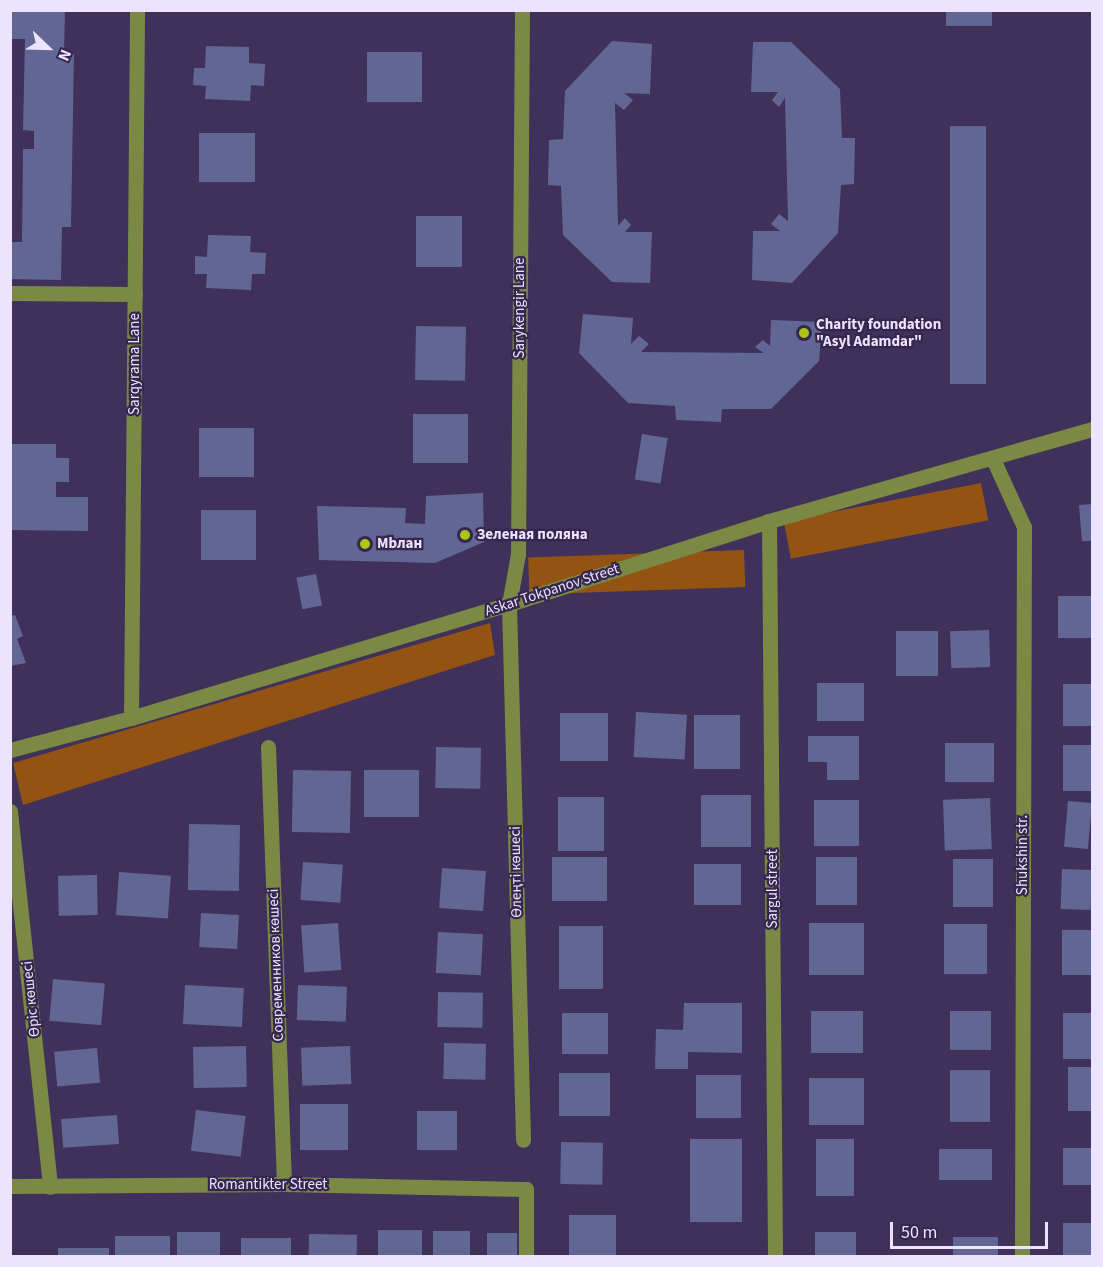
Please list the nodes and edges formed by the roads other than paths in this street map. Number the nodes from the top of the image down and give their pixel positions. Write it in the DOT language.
graph roads {
  1 [pos="137,10"];
  2 [pos="522,10"];
  3 [pos="10,293"];
  4 [pos="135,294"];
  5 [pos="1092,429"];
  6 [pos="993,459"];
  7 [pos="769,521"];
  8 [pos="509,604"];
  9 [pos="131,718"];
  10 [pos="268,747"];
  11 [pos="10,750"];
  12 [pos="10,811"];
  13 [pos="523,1140"];
  14 [pos="284,1184"];
  15 [pos="10,1186"];
  16 [pos="50,1186"];
  17 [pos="526,1257"];
  18 [pos="775,1257"];
  19 [pos="1022,1257"];
  1 -- 4 [label="street, Sarqyrama Lane"];
  2 -- 8 [label="street, Sarykengir Lane"];
  3 -- 4 [label="street"];
  4 -- 9 [label="street, Sarqyrama Lane"];
  5 -- 6 [label="street, Askar Tokpanov Street"];
  6 -- 7 [label="street, Askar Tokpanov Street"];
  6 -- 19 [label="street, Shukshin str."];
  7 -- 8 [label="street, Askar Tokpanov Street"];
  7 -- 18 [label="street, Sargul street"];
  8 -- 9 [label="street, Askar Tokpanov Street"];
  8 -- 13 [label="street, Өлеңті көшесі"];
  9 -- 11 [label="street, Askar Tokpanov Street"];
  10 -- 14 [label="street, Современников көшесі"];
  12 -- 16 [label="street, Өріс көшесі"];
  14 -- 16 [label="street, Romantikter Street"];
  14 -- 17 [label="street, Romantikter Street"];
  15 -- 16 [label="street, Romantikter Street"];
}
